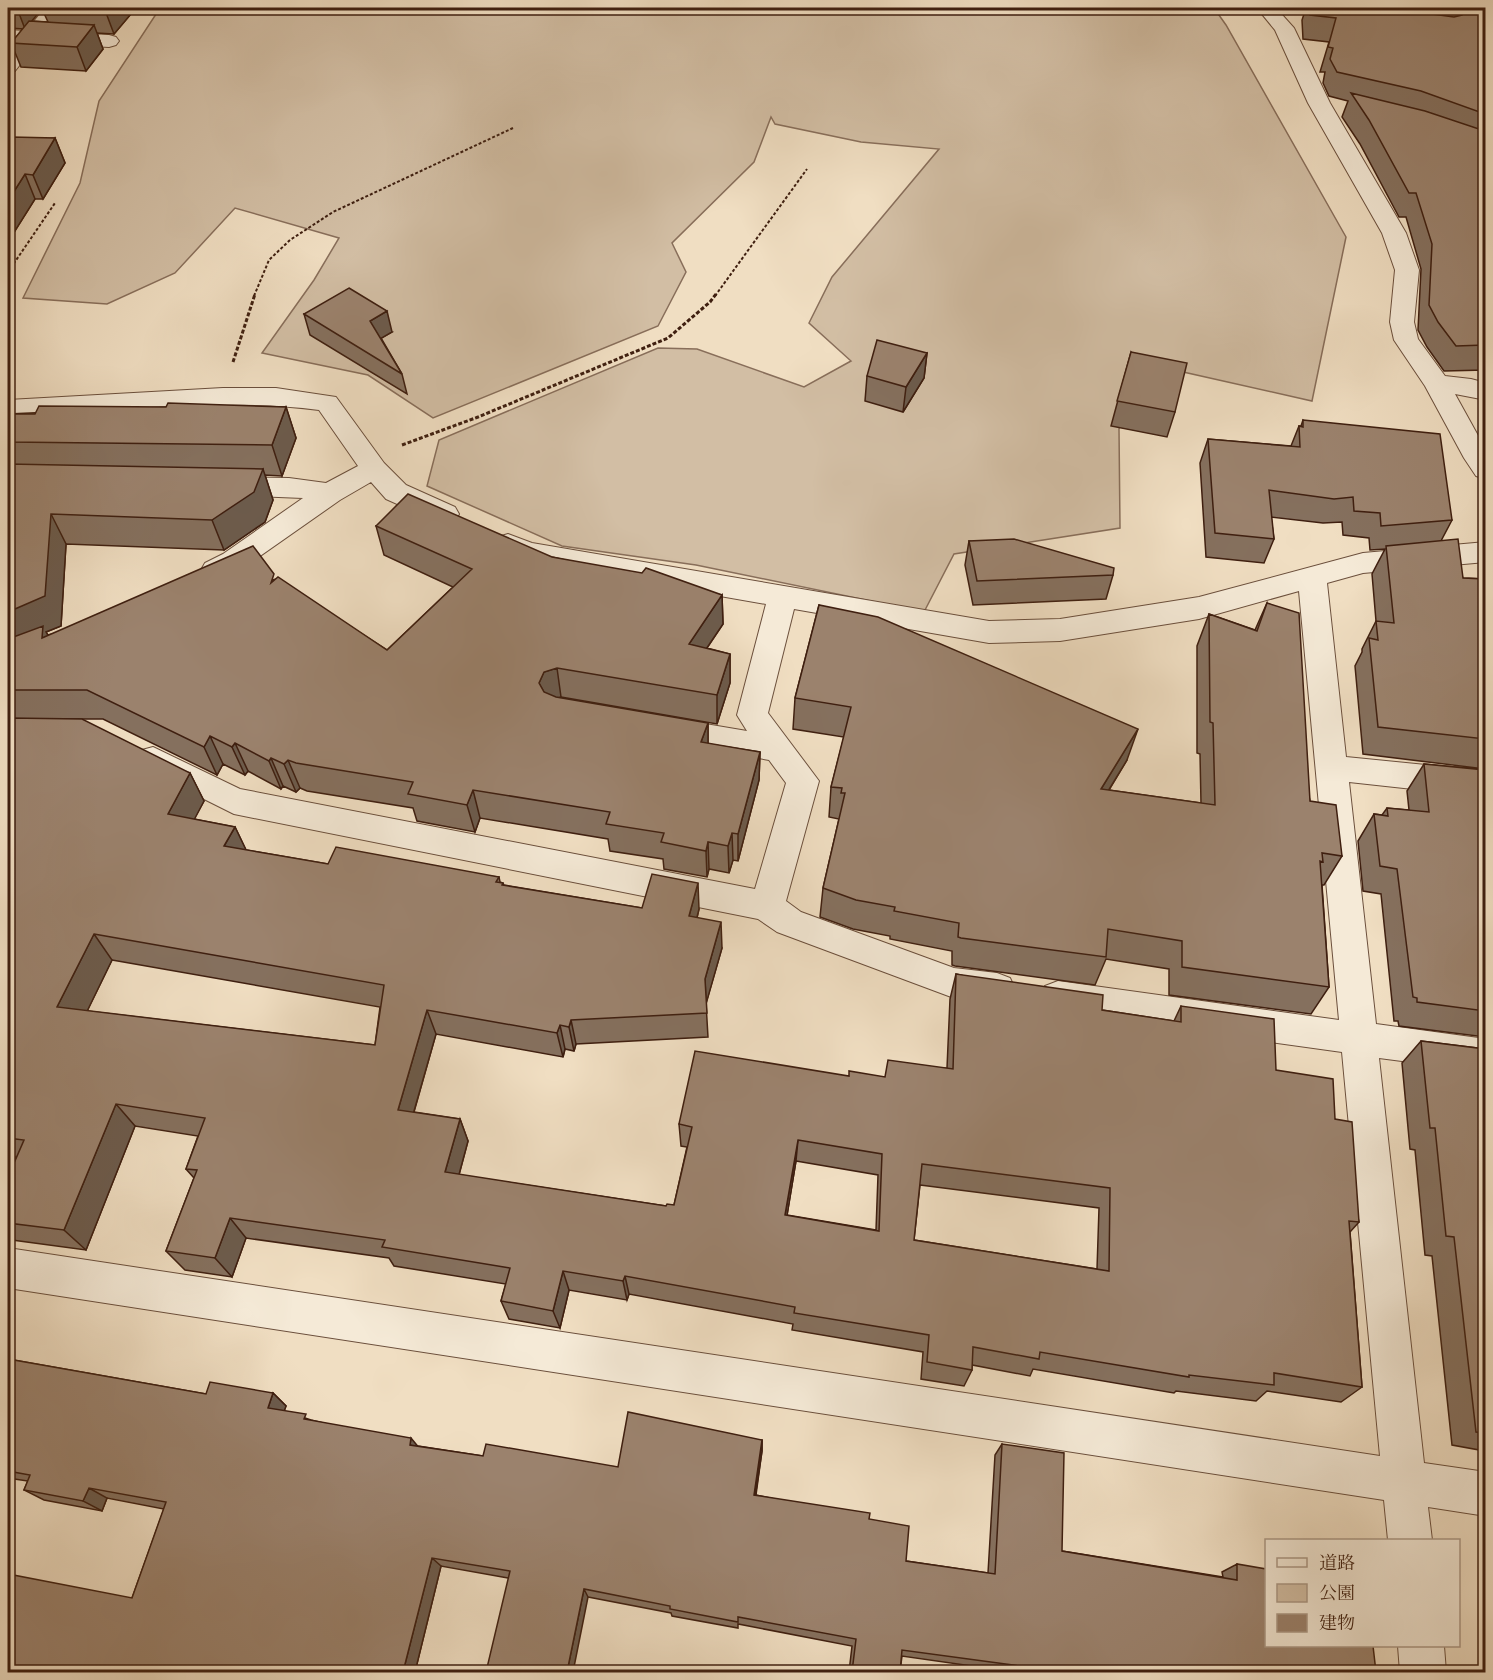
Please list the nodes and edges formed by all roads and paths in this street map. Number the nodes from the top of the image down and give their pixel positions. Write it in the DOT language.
graph roads {
  1 [pos="55,8"];
  2 [pos="1266,8"];
  3 [pos="1275,8"];
  4 [pos="1297,11"];
  5 [pos="8,36"];
  6 [pos="32,37"];
  7 [pos="109,41"];
  8 [pos="8,68"];
  9 [pos="513,128"];
  10 [pos="807,169"];
  11 [pos="55,203"];
  12 [pos="8,272"];
  13 [pos="1437,384"];
  14 [pos="1485,392"];
  15 [pos="223,396"];
  16 [pos="8,408"];
  17 [pos="371,463"];
  18 [pos="1485,470"];
  19 [pos="195,486"];
  20 [pos="330,493"];
  21 [pos="1485,552"];
  22 [pos="1312,578"];
  23 [pos="190,582"];
  24 [pos="783,596"];
  25 [pos="641,725"];
  26 [pos="123,744"];
  27 [pos="778,749"];
  28 [pos="1332,768"];
  29 [pos="1485,784"];
  30 [pos="767,906"];
  31 [pos="1360,1039"];
  32 [pos="1485,1056"];
  33 [pos="8,1268"];
  34 [pos="1404,1480"];
  35 [pos="1485,1494"];
  36 [pos="1410,1539"];
  37 [pos="1420,1647"];
  38 [pos="1423,1672"];
  1 -- 6 [label="street"];
  2 -- 13 [label="street"];
  3 -- 4 [label="street"];
  5 -- 6 [label="street"];
  6 -- 7 [label="street"];
  6 -- 8 [label="street"];
  9 -- 15 [label="path"];
  10 -- 17 [label="path"];
  11 -- 12 [label="path"];
  13 -- 14 [label="street"];
  13 -- 18 [label="street"];
  15 -- 16 [label="street"];
  15 -- 17 [label="street"];
  17 -- 20 [label="street"];
  17 -- 24 [label="street"];
  19 -- 20 [label="street"];
  20 -- 23 [label="street"];
  21 -- 22 [label="street"];
  22 -- 24 [label="street"];
  22 -- 28 [label="street"];
  24 -- 27 [label="street"];
  25 -- 27 [label="street"];
  26 -- 30 [label="street"];
  27 -- 30 [label="street"];
  28 -- 29 [label="street"];
  28 -- 31 [label="street"];
  30 -- 31 [label="street"];
  31 -- 32 [label="street"];
  31 -- 34 [label="street"];
  33 -- 34 [label="street"];
  34 -- 35 [label="street"];
  34 -- 36 [label="street"];
  37 -- 38 [label="street"];
}
